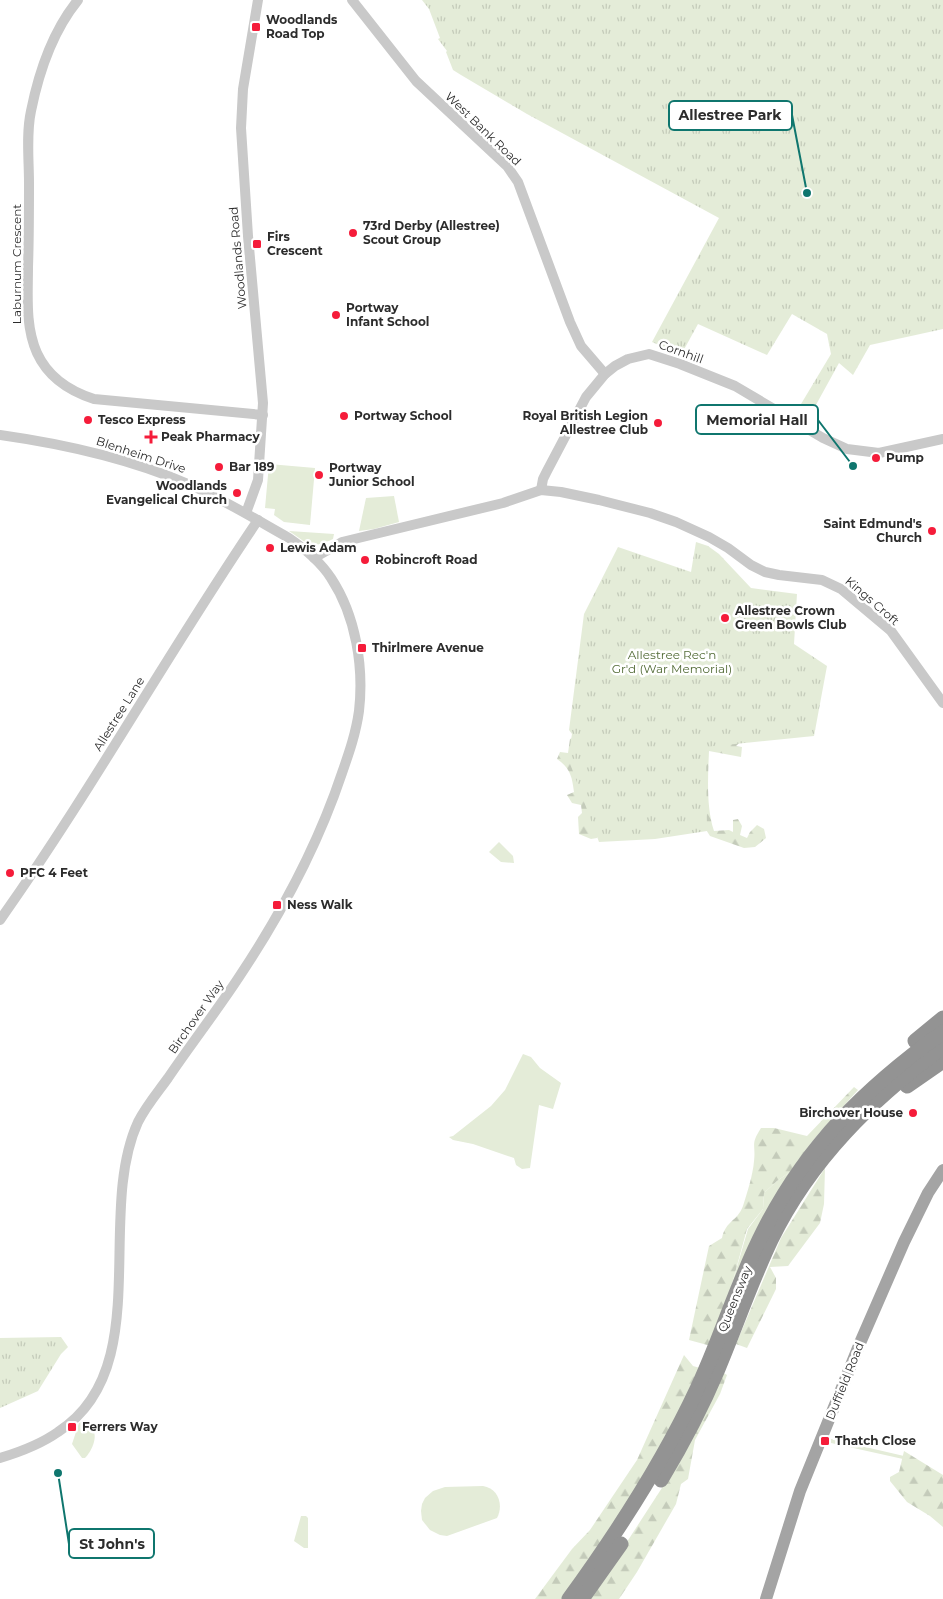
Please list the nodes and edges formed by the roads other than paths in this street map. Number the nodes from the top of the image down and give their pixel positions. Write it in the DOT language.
graph roads {
  1 [pos="78,0"];
  2 [pos="258,0"];
  3 [pos="352,0"];
  4 [pos="605,374"];
  5 [pos="263,415"];
  6 [pos="0,435"];
  7 [pos="943,439"];
  8 [pos="541,490"];
  9 [pos="246,513"];
  10 [pos="258,520"];
  11 [pos="314,558"];
  12 [pos="943,703"];
  13 [pos="0,920"];
  14 [pos="943,1018"];
  15 [pos="943,1032"];
  16 [pos="943,1047"];
  17 [pos="943,1061"];
  18 [pos="867,1092"];
  19 [pos="847,1128"];
  20 [pos="943,1170"];
  21 [pos="0,1458"];
  22 [pos="569,1599"];
  23 [pos="582,1599"];
  24 [pos="766,1599"];
  1 -- 5 [label="street, Laburnum Crescent"];
  2 -- 5 [label="street, Woodlands Road"];
  3 -- 4 [label="street, West Bank Road"];
  4 -- 7 [label="street, Cornhill"];
  4 -- 8 [label="street, Cornhill"];
  5 -- 9 [label="street, Woodlands Road"];
  6 -- 9 [label="street, Blenheim Drive"];
  8 -- 11 [label="street"];
  8 -- 12 [label="street, Kings Croft"];
  9 -- 10 [label="street, Blenheim Drive"];
  10 -- 11 [label="street, Blenheim Drive"];
  10 -- 13 [label="street, Allestree Lane"];
  11 -- 21 [label="street, Birchover Way"];
  14 -- 18 [label="highway"];
  15 -- 18 [label="highway, Queensway"];
  16 -- 19 [label="highway, Queensway"];
  17 -- 19 [label="highway"];
  18 -- 22 [label="highway, Queensway"];
  19 -- 23 [label="highway, Queensway"];
  20 -- 24 [label="main road, Duffield Road"];
}
